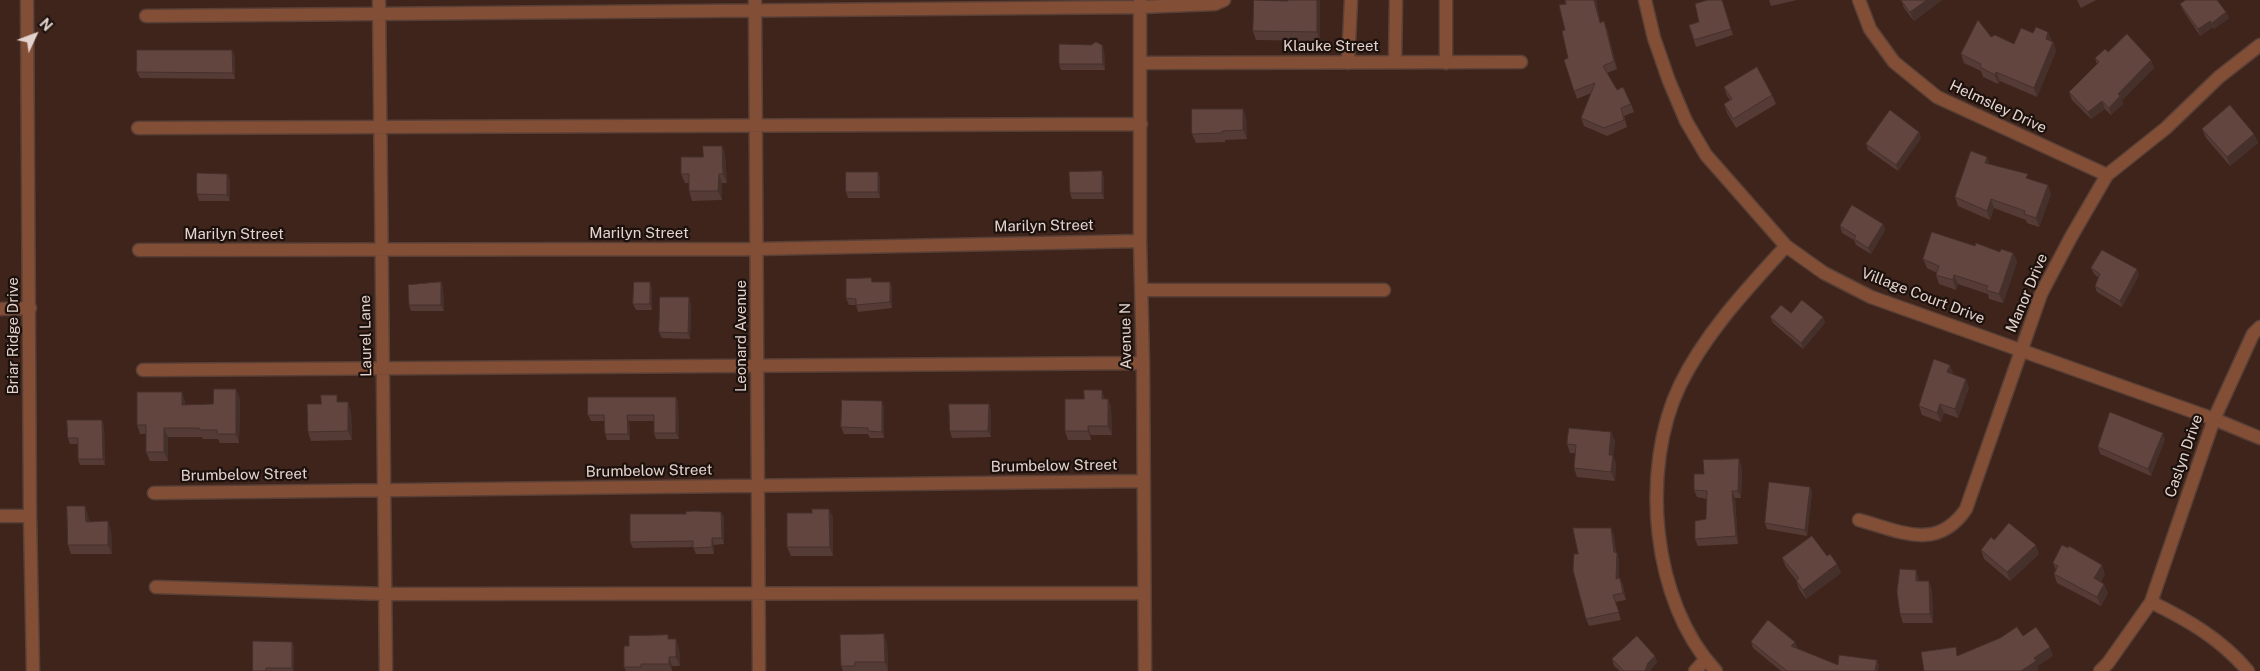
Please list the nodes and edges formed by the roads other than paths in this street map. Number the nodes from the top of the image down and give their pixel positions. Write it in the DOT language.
graph roads {
  1 [pos="28,0"];
  2 [pos="379,0"];
  3 [pos="1224,0"];
  4 [pos="1351,0"];
  5 [pos="1396,0"];
  6 [pos="1446,0"];
  7 [pos="1645,0"];
  8 [pos="1859,0"];
  9 [pos="1140,4"];
  10 [pos="755,5"];
  11 [pos="379,14"];
  12 [pos="146,16"];
  13 [pos="2260,45"];
  14 [pos="1348,62"];
  15 [pos="1396,62"];
  16 [pos="1521,62"];
  17 [pos="1141,63"];
  18 [pos="1446,63"];
  19 [pos="1141,124"];
  20 [pos="756,126"];
  21 [pos="380,127"];
  22 [pos="138,128"];
  23 [pos="2108,175"];
  24 [pos="1140,241"];
  25 [pos="1786,246"];
  26 [pos="756,249"];
  27 [pos="139,250"];
  28 [pos="382,250"];
  29 [pos="1142,290"];
  30 [pos="1384,290"];
  31 [pos="30,308"];
  32 [pos="0,309"];
  33 [pos="2260,326"];
  34 [pos="2020,350"];
  35 [pos="1143,363"];
  36 [pos="757,366"];
  37 [pos="383,369"];
  38 [pos="143,370"];
  39 [pos="2214,419"];
  40 [pos="2260,438"];
  41 [pos="1144,481"];
  42 [pos="758,486"];
  43 [pos="384,490"];
  44 [pos="154,493"];
  45 [pos="0,516"];
  46 [pos="30,516"];
  47 [pos="1859,520"];
  48 [pos="156,587"];
  49 [pos="1144,592"];
  50 [pos="386,594"];
  51 [pos="759,594"];
  52 [pos="2151,602"];
  53 [pos="1706,660"];
  54 [pos="34,671"];
  55 [pos="386,671"];
  56 [pos="759,671"];
  57 [pos="1145,671"];
  58 [pos="1695,671"];
  59 [pos="1716,671"];
  60 [pos="2100,671"];
  61 [pos="2248,671"];
  1 -- 31 [label="street, Briar Ridge Drive"];
  2 -- 11 [label="street, Laurel Lane"];
  3 -- 9 [label="street"];
  4 -- 14 [label="street"];
  5 -- 15 [label="street"];
  6 -- 18 [label="street"];
  7 -- 25 [label="street, Village Court Drive"];
  8 -- 23 [label="street, Helmsley Drive"];
  9 -- 10 [label="street"];
  9 -- 17 [label="street, Avenue N"];
  10 -- 11 [label="street"];
  10 -- 20 [label="street, Leonard Avenue"];
  11 -- 12 [label="street"];
  11 -- 21 [label="street, Laurel Lane"];
  13 -- 23 [label="street, Manor Drive"];
  14 -- 15 [label="street, Klauke Street"];
  14 -- 17 [label="street, Klauke Street"];
  15 -- 18 [label="street, Klauke Street"];
  16 -- 18 [label="street, Klauke Street"];
  17 -- 19 [label="street, Avenue N"];
  19 -- 20 [label="street"];
  19 -- 24 [label="street, Avenue N"];
  20 -- 21 [label="street"];
  20 -- 26 [label="street, Leonard Avenue"];
  21 -- 22 [label="street"];
  21 -- 28 [label="street, Laurel Lane"];
  23 -- 34 [label="street, Manor Drive"];
  24 -- 26 [label="street, Marilyn Street"];
  24 -- 29 [label="street, Avenue N"];
  25 -- 34 [label="street, Village Court Drive"];
  25 -- 53 [label="street"];
  26 -- 28 [label="street, Marilyn Street"];
  26 -- 36 [label="street, Leonard Avenue"];
  27 -- 28 [label="street, Marilyn Street"];
  28 -- 37 [label="street, Laurel Lane"];
  29 -- 30 [label="street"];
  29 -- 35 [label="street, Avenue N"];
  31 -- 32 [label="street"];
  31 -- 46 [label="street, Briar Ridge Drive"];
  33 -- 39 [label="street, Caslyn Drive"];
  34 -- 39 [label="street, Village Court Drive"];
  34 -- 47 [label="street, Manor Drive"];
  35 -- 36 [label="street"];
  35 -- 41 [label="street, Avenue N"];
  36 -- 37 [label="street"];
  36 -- 42 [label="street, Leonard Avenue"];
  37 -- 38 [label="street"];
  37 -- 43 [label="street, Laurel Lane"];
  39 -- 40 [label="street, Village Court Drive"];
  39 -- 52 [label="street, Caslyn Drive"];
  41 -- 42 [label="street, Brumbelow Street"];
  41 -- 49 [label="street, Avenue N"];
  42 -- 43 [label="street, Brumbelow Street"];
  42 -- 51 [label="street, Leonard Avenue"];
  43 -- 44 [label="street, Brumbelow Street"];
  43 -- 50 [label="street, Laurel Lane"];
  45 -- 46 [label="street"];
  46 -- 54 [label="street, Briar Ridge Drive"];
  48 -- 50 [label="street"];
  49 -- 51 [label="street"];
  49 -- 57 [label="street, Avenue N"];
  50 -- 51 [label="street"];
  50 -- 55 [label="street, Laurel Lane"];
  51 -- 56 [label="street, Leonard Avenue"];
  52 -- 60 [label="street, Caslyn Drive"];
  52 -- 61 [label="street"];
  53 -- 58 [label="street"];
  53 -- 59 [label="street"];
}
